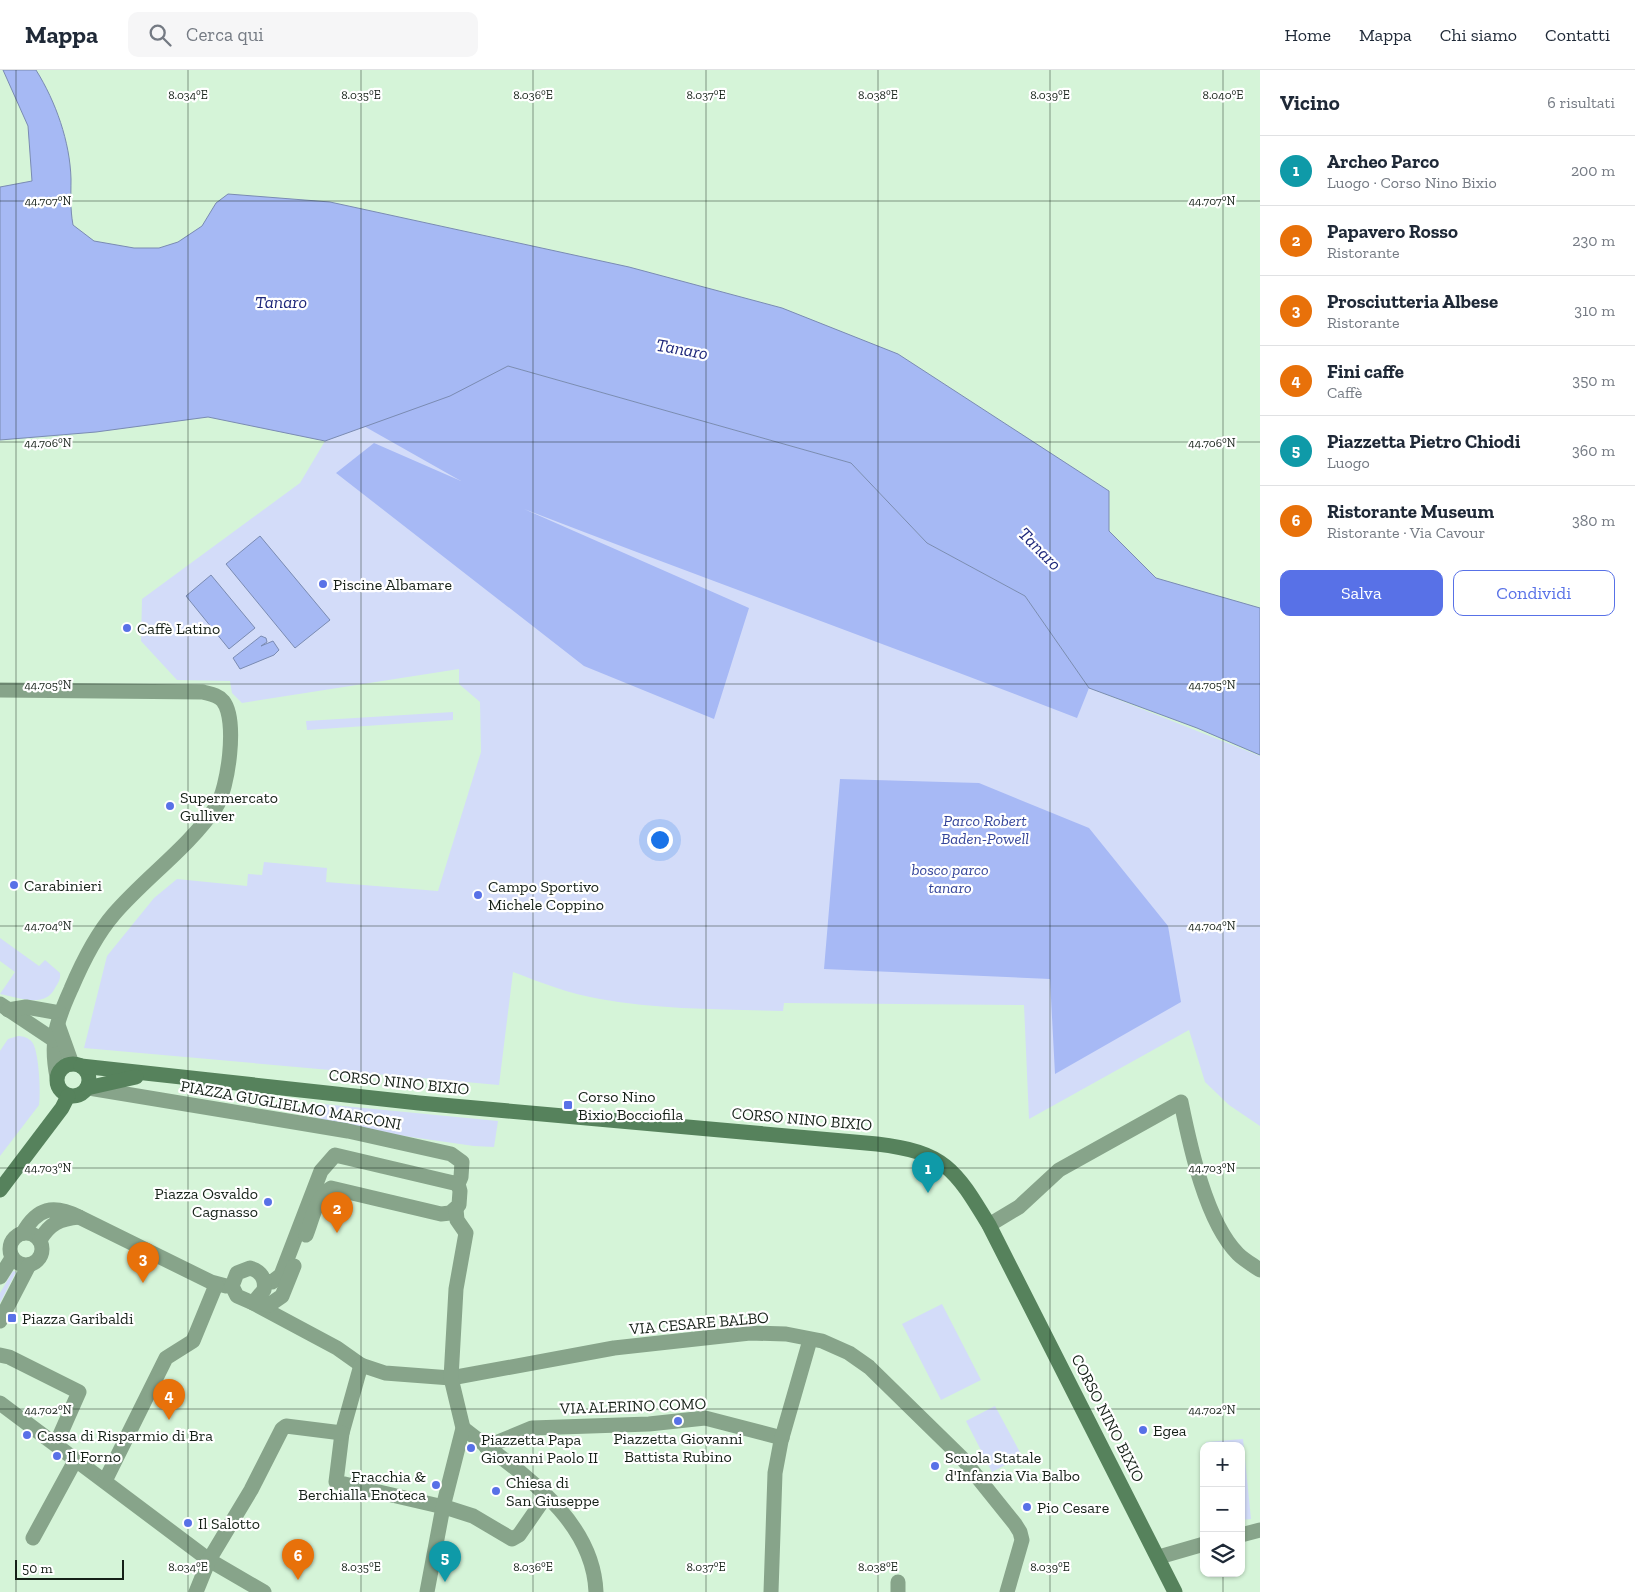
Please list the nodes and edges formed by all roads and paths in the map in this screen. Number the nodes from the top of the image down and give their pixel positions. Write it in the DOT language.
graph roads {
  1 [pos="0,690"];
  2 [pos="3,1012"];
  3 [pos="59,1019"];
  4 [pos="54,1040"];
  5 [pos="76,1065"];
  6 [pos="168,1075"];
  7 [pos="57,1077"];
  8 [pos="88,1088"];
  9 [pos="68,1096"];
  10 [pos="458,1184"];
  11 [pos="1,1187"];
  12 [pos="456,1209"];
  13 [pos="79,1217"];
  14 [pos="990,1225"];
  15 [pos="23,1233"];
  16 [pos="40,1240"];
  17 [pos="12,1258"];
  18 [pos="29,1265"];
  19 [pos="1260,1270"];
  20 [pos="0,1277"];
  21 [pos="264,1281"];
  22 [pos="216,1285"];
  23 [pos="232,1286"];
  24 [pos="253,1303"];
  25 [pos="0,1321"];
  26 [pos="810,1340"];
  27 [pos="0,1355"];
  28 [pos="361,1365"];
  29 [pos="451,1378"];
  30 [pos="0,1403"];
  31 [pos="464,1428"];
  32 [pos="342,1433"];
  33 [pos="782,1438"];
  34 [pos="56,1444"];
  35 [pos="486,1447"];
  36 [pos="76,1459"];
  37 [pos="105,1481"];
  38 [pos="546,1496"];
  39 [pos="443,1506"];
  40 [pos="1260,1530"];
  41 [pos="1245,1533"];
  42 [pos="33,1538"];
  43 [pos="1200,1545"];
  44 [pos="1159,1557"];
  45 [pos="209,1560"];
  46 [pos="257,1590"];
  47 [pos="427,1591"];
  48 [pos="196,1592"];
  49 [pos="596,1592"];
  50 [pos="771,1592"];
  51 [pos="1007,1592"];
  52 [pos="1175,1592"];
  1 -- 3 [label="street"];
  2 -- 3 [label="street"];
  2 -- 4 [label="street"];
  3 -- 4 [label="street"];
  3 -- 5 [label="street"];
  4 -- 7 [label="street"];
  5 -- 6 [label="main road, CORSO NINO BIXIO"];
  5 -- 7 [label="main road"];
  5 -- 8 [label="main road"];
  6 -- 8 [label="main road, CORSO NINO BIXIO"];
  6 -- 14 [label="main road, CORSO NINO BIXIO"];
  7 -- 9 [label="main road"];
  8 -- 9 [label="main road"];
  8 -- 10 [label="street, PIAZZA GUGLIELMO MARCONI"];
  9 -- 11 [label="main road"];
  10 -- 12 [label="street, PIAZZA GUGLIELMO MARCONI"];
  10 -- 21 [label="street"];
  12 -- 24 [label="street"];
  12 -- 29 [label="street"];
  13 -- 15 [label="street"];
  13 -- 16 [label="street"];
  13 -- 22 [label="street"];
  14 -- 19 [label="street"];
  14 -- 44 [label="main road, CORSO NINO BIXIO"];
  15 -- 16 [label="street"];
  15 -- 17 [label="street"];
  16 -- 18 [label="street"];
  17 -- 18 [label="street"];
  17 -- 20 [label="street"];
  18 -- 25 [label="street"];
  21 -- 23 [label="street"];
  21 -- 24 [label="street"];
  22 -- 23 [label="street"];
  22 -- 37 [label="street"];
  23 -- 24 [label="street"];
  24 -- 28 [label="street, VIA CESARE BALBO"];
  26 -- 29 [label="street, VIA CESARE BALBO"];
  26 -- 33 [label="street"];
  26 -- 51 [label="street, VIA CESARE BALBO"];
  27 -- 34 [label="street"];
  28 -- 29 [label="street, VIA CESARE BALBO"];
  28 -- 32 [label="street"];
  29 -- 31 [label="street"];
  30 -- 34 [label="street"];
  31 -- 35 [label="street"];
  31 -- 39 [label="street"];
  32 -- 39 [label="street"];
  32 -- 45 [label="street"];
  33 -- 35 [label="street, VIA ALERINO COMO"];
  33 -- 50 [label="street"];
  34 -- 36 [label="street"];
  35 -- 38 [label="street"];
  36 -- 37 [label="street"];
  36 -- 42 [label="street"];
  37 -- 45 [label="street"];
  38 -- 39 [label="street"];
  38 -- 49 [label="street"];
  39 -- 47 [label="street"];
  40 -- 41 [label="street"];
  43 -- 44 [label="street"];
  44 -- 52 [label="main road, CORSO NINO BIXIO"];
  45 -- 46 [label="street"];
  45 -- 48 [label="street"];
}
